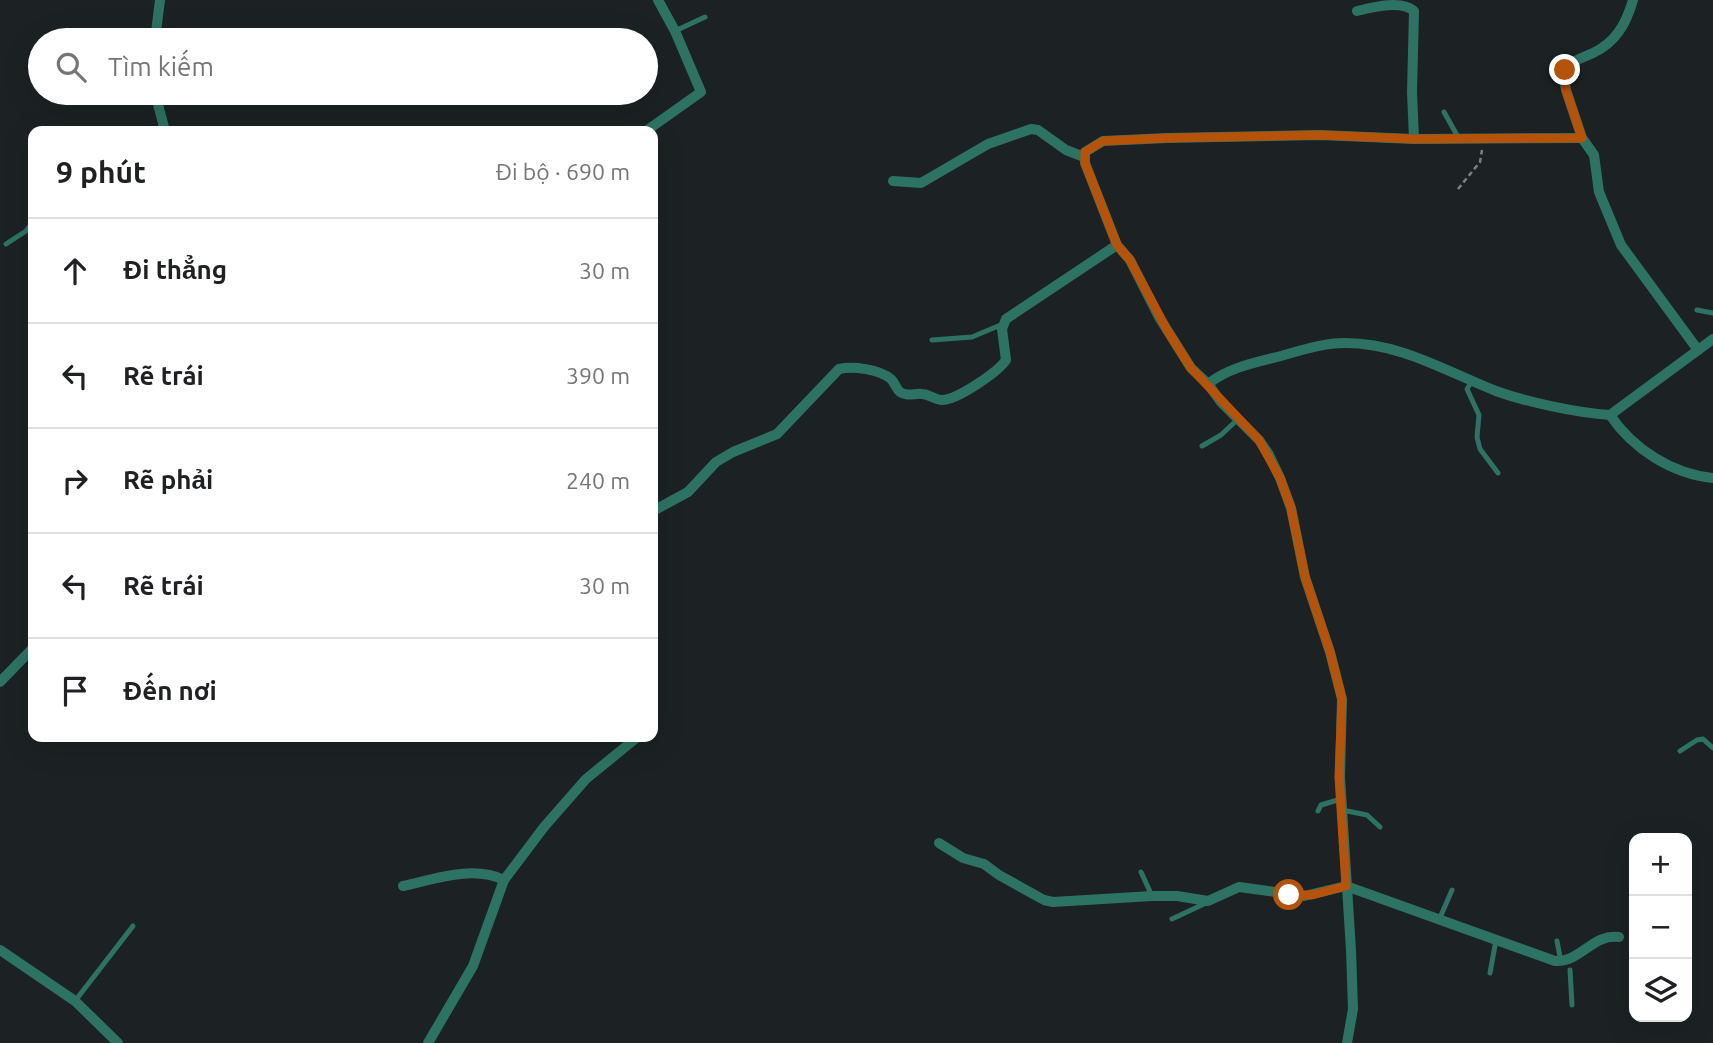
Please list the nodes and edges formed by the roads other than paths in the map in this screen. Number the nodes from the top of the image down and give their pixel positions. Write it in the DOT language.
graph roads {
  1 [pos="160,0"];
  2 [pos="658,0"];
  3 [pos="1633,0"];
  4 [pos="1357,11"];
  5 [pos="705,17"];
  6 [pos="156,28"];
  7 [pos="675,31"];
  8 [pos="158,105"];
  9 [pos="1444,112"];
  10 [pos="164,126"];
  11 [pos="653,126"];
  12 [pos="1582,138"];
  13 [pos="1414,139"];
  14 [pos="1460,139"];
  15 [pos="1084,157"];
  16 [pos="893,181"];
  17 [pos="28,228"];
  18 [pos="6,244"];
  19 [pos="1117,245"];
  20 [pos="1697,310"];
  21 [pos="1713,313"];
  22 [pos="1003,324"];
  23 [pos="1713,339"];
  24 [pos="932,340"];
  25 [pos="1698,350"];
  26 [pos="1472,381"];
  27 [pos="1208,384"];
  28 [pos="1610,415"];
  29 [pos="1238,419"];
  30 [pos="1202,446"];
  31 [pos="1498,473"];
  32 [pos="1713,478"];
  33 [pos="658,508"];
  34 [pos="28,653"];
  35 [pos="0,682"];
  36 [pos="630,742"];
  37 [pos="1713,748"];
  38 [pos="1680,751"];
  39 [pos="1342,804"];
  40 [pos="1318,811"];
  41 [pos="1380,827"];
  42 [pos="939,843"];
  43 [pos="1141,872"];
  44 [pos="504,880"];
  45 [pos="403,886"];
  46 [pos="1346,886"];
  47 [pos="1452,890"];
  48 [pos="1152,896"];
  49 [pos="1208,901"];
  50 [pos="1172,919"];
  51 [pos="1438,920"];
  52 [pos="133,926"];
  53 [pos="1619,937"];
  54 [pos="1496,940"];
  55 [pos="1558,941"];
  56 [pos="0,950"];
  57 [pos="1567,964"];
  58 [pos="1490,973"];
  59 [pos="75,1001"];
  60 [pos="1572,1005"];
  61 [pos="118,1043"];
  62 [pos="428,1043"];
  63 [pos="1346,1043"];
  1 -- 6 [label="street"];
  2 -- 7 [label="street"];
  3 -- 12 [label="street"];
  4 -- 13 [label="street"];
  5 -- 7 [label="lane"];
  7 -- 11 [label="street"];
  8 -- 10 [label="street"];
  9 -- 14 [label="lane"];
  12 -- 14 [label="street"];
  12 -- 25 [label="street"];
  13 -- 14 [label="street"];
  13 -- 15 [label="street"];
  15 -- 16 [label="street"];
  15 -- 19 [label="street"];
  17 -- 18 [label="lane"];
  19 -- 22 [label="street"];
  19 -- 27 [label="street"];
  20 -- 21 [label="lane"];
  22 -- 24 [label="lane"];
  22 -- 33 [label="street"];
  23 -- 25 [label="street"];
  25 -- 28 [label="street"];
  26 -- 27 [label="street"];
  26 -- 28 [label="street"];
  26 -- 31 [label="lane"];
  27 -- 29 [label="street"];
  28 -- 32 [label="street"];
  29 -- 30 [label="lane"];
  29 -- 39 [label="street"];
  34 -- 35 [label="street"];
  36 -- 44 [label="street"];
  37 -- 38 [label="lane"];
  39 -- 40 [label="lane"];
  39 -- 41 [label="lane"];
  39 -- 46 [label="street"];
  42 -- 48 [label="street"];
  43 -- 48 [label="lane"];
  44 -- 45 [label="street"];
  44 -- 62 [label="street"];
  46 -- 49 [label="street"];
  46 -- 51 [label="street"];
  46 -- 63 [label="street"];
  47 -- 51 [label="lane"];
  48 -- 49 [label="street"];
  49 -- 50 [label="lane"];
  51 -- 54 [label="street"];
  52 -- 59 [label="lane"];
  53 -- 57 [label="street"];
  54 -- 57 [label="street"];
  54 -- 58 [label="lane"];
  55 -- 57 [label="lane"];
  56 -- 59 [label="street"];
  57 -- 60 [label="lane"];
  59 -- 61 [label="street"];
}
